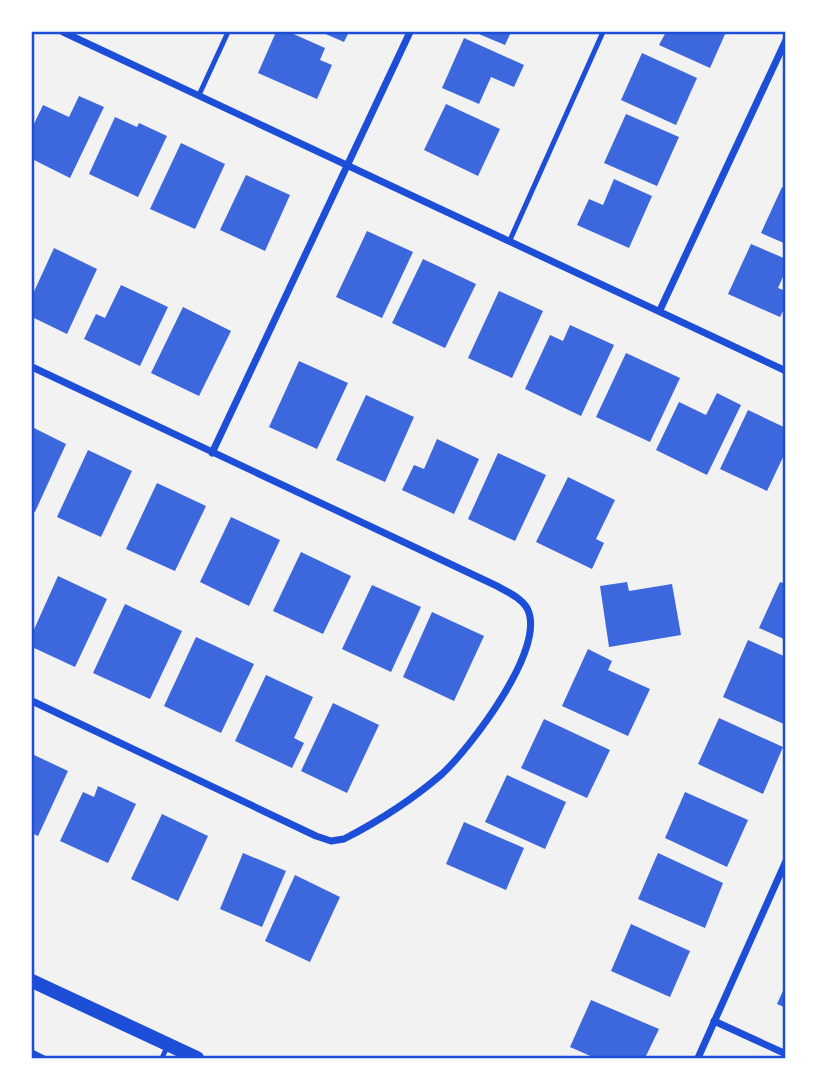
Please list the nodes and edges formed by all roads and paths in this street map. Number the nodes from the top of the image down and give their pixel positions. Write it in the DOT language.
graph roads {
  1 [pos="63,32"];
  2 [pos="228,32"];
  3 [pos="410,32"];
  4 [pos="603,32"];
  5 [pos="786,40"];
  6 [pos="199,95"];
  7 [pos="348,164"];
  8 [pos="510,240"];
  9 [pos="660,310"];
  10 [pos="32,367"];
  11 [pos="786,371"];
  12 [pos="212,453"];
  13 [pos="32,701"];
  14 [pos="786,861"];
  15 [pos="32,981"];
  16 [pos="714,1021"];
  17 [pos="32,1052"];
  18 [pos="165,1052"];
  19 [pos="786,1054"];
  20 [pos="44,1059"];
  21 [pos="197,1059"];
  22 [pos="698,1059"];
  1 -- 6 [label="street"];
  2 -- 6 [label="lane"];
  3 -- 7 [label="street"];
  4 -- 8 [label="lane"];
  5 -- 9 [label="street"];
  6 -- 7 [label="street"];
  7 -- 8 [label="street"];
  7 -- 12 [label="street"];
  8 -- 9 [label="street"];
  9 -- 11 [label="street"];
  10 -- 12 [label="street"];
  12 -- 13 [label="street"];
  14 -- 16 [label="street"];
  15 -- 18 [label="main road"];
  16 -- 19 [label="street"];
  16 -- 22 [label="street"];
  17 -- 20 [label="lane"];
  18 -- 21 [label="main road"];
}
